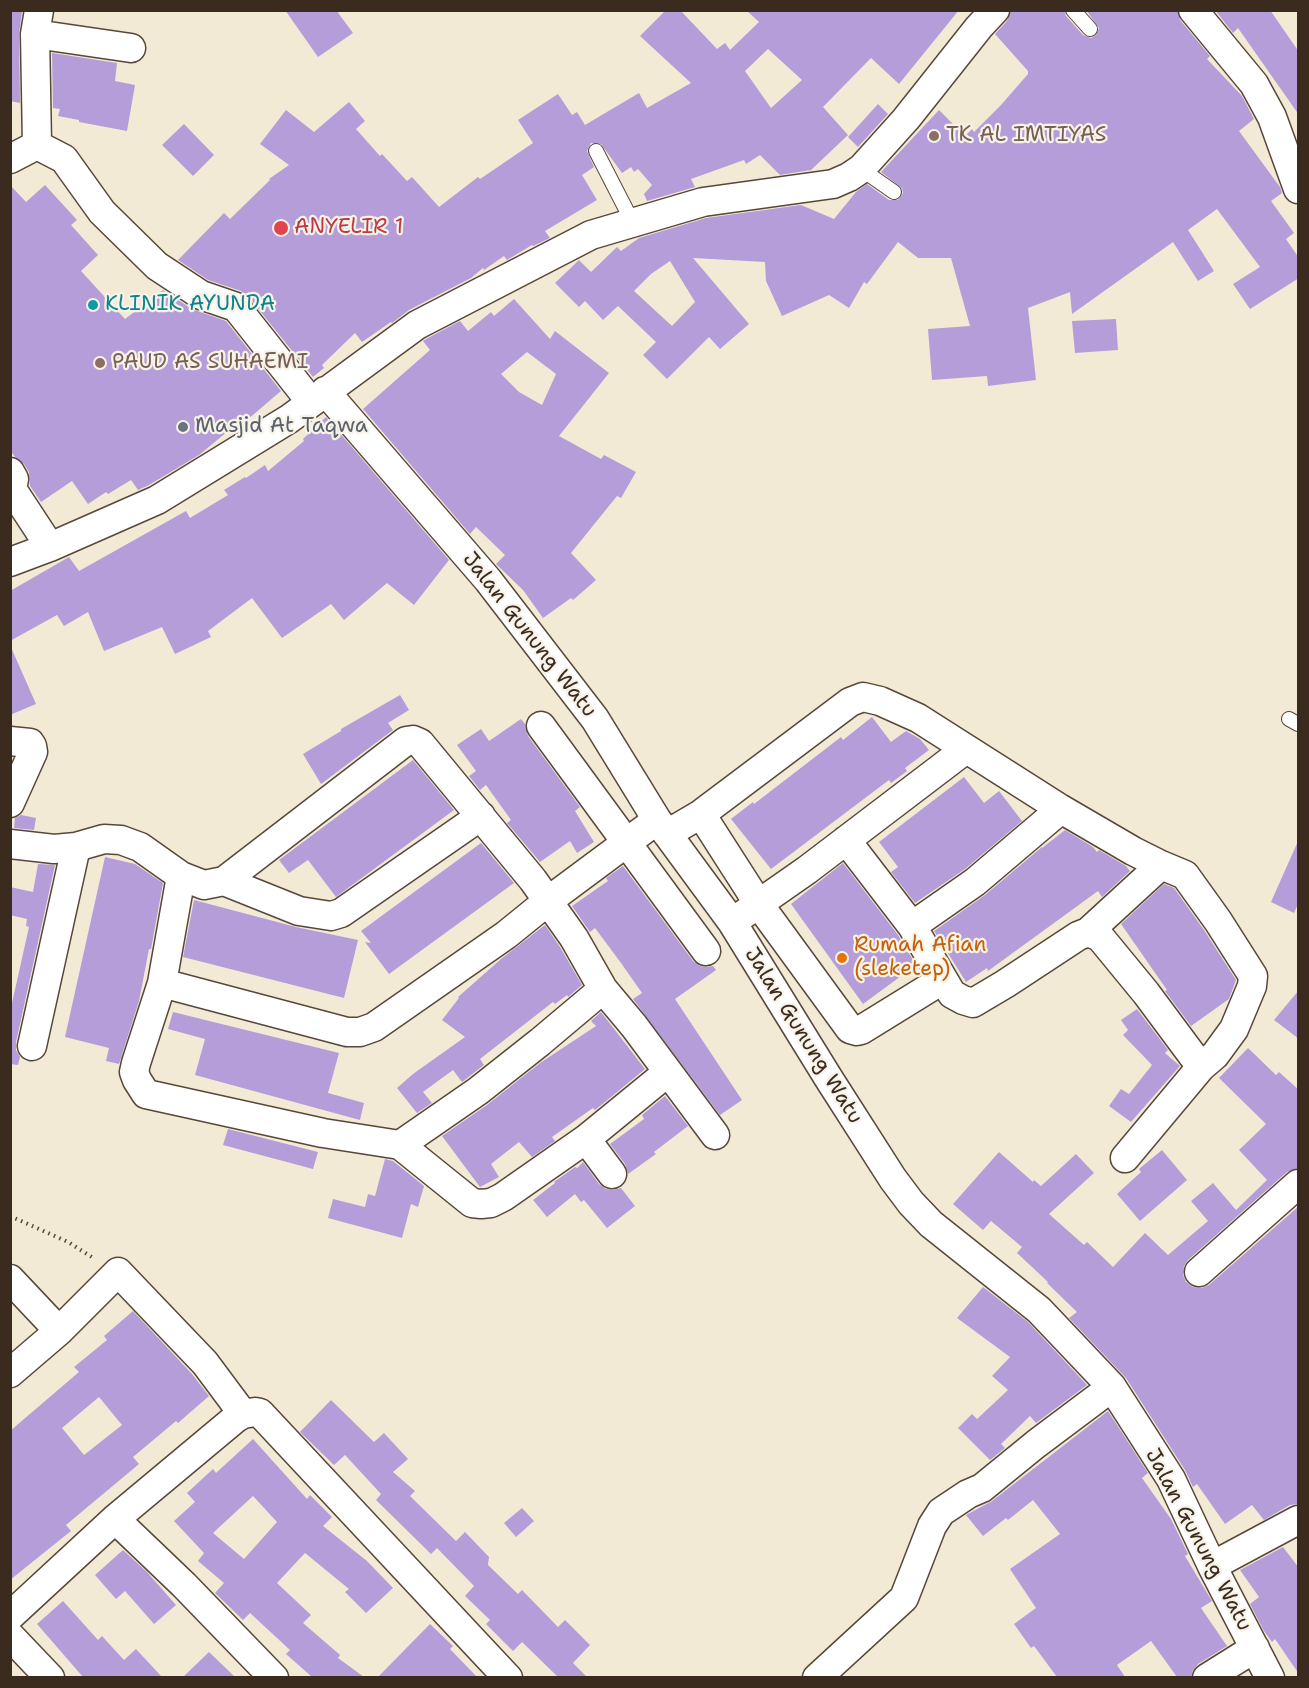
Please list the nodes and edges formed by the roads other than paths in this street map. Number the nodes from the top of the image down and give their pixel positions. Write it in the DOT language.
graph roads {
  1 [pos="995,10"];
  2 [pos="1073,10"];
  3 [pos="1193,10"];
  4 [pos="37,22"];
  5 [pos="1090,29"];
  6 [pos="131,48"];
  7 [pos="37,145"];
  8 [pos="596,150"];
  9 [pos="10,159"];
  10 [pos="861,169"];
  11 [pos="1299,189"];
  12 [pos="894,192"];
  13 [pos="633,222"];
  14 [pos="318,397"];
  15 [pos="10,472"];
  16 [pos="50,547"];
  17 [pos="10,562"];
  18 [pos="541,726"];
  19 [pos="10,741"];
  20 [pos="966,749"];
  21 [pos="10,803"];
  22 [pos="1061,809"];
  23 [pos="701,814"];
  24 [pos="481,816"];
  25 [pos="662,827"];
  26 [pos="846,840"];
  27 [pos="627,843"];
  28 [pos="10,844"];
  29 [pos="76,847"];
  30 [pos="1161,865"];
  31 [pos="181,876"];
  32 [pos="224,881"];
  33 [pos="548,901"];
  34 [pos="758,903"];
  35 [pos="732,922"];
  36 [pos="912,926"];
  37 [pos="1088,932"];
  38 [pos="706,951"];
  39 [pos="942,980"];
  40 [pos="162,984"];
  41 [pos="603,989"];
  42 [pos="32,1046"];
  43 [pos="1201,1067"];
  44 [pos="668,1072"];
  45 [pos="715,1135"];
  46 [pos="586,1139"];
  47 [pos="400,1145"];
  48 [pos="1125,1158"];
  49 [pos="612,1174"];
  50 [pos="1299,1184"];
  51 [pos="1199,1272"];
  52 [pos="10,1279"];
  53 [pos="59,1331"];
  54 [pos="10,1373"];
  55 [pos="1112,1388"];
  56 [pos="243,1414"];
  57 [pos="115,1519"];
  58 [pos="1299,1520"];
  59 [pos="1212,1566"];
  60 [pos="10,1616"];
  61 [pos="10,1636"];
  62 [pos="1255,1648"];
  63 [pos="50,1677"];
  64 [pos="274,1677"];
  65 [pos="508,1677"];
  66 [pos="817,1677"];
  67 [pos="1207,1677"];
  68 [pos="1270,1677"];
  1 -- 10 [label="street"];
  2 -- 5 [label="lane"];
  3 -- 11 [label="street"];
  4 -- 6 [label="street"];
  4 -- 7 [label="street"];
  7 -- 9 [label="street"];
  7 -- 14 [label="street, Jalan Gunung Watu"];
  8 -- 13 [label="lane"];
  10 -- 12 [label="lane"];
  10 -- 13 [label="street"];
  13 -- 14 [label="street"];
  14 -- 16 [label="street"];
  14 -- 25 [label="street, Jalan Gunung Watu"];
  15 -- 16 [label="street"];
  16 -- 17 [label="street"];
  18 -- 27 [label="street"];
  19 -- 21 [label="street"];
  20 -- 22 [label="street"];
  20 -- 23 [label="street"];
  20 -- 26 [label="street"];
  22 -- 30 [label="street"];
  22 -- 36 [label="street"];
  23 -- 25 [label="street"];
  23 -- 34 [label="street"];
  24 -- 32 [label="street"];
  24 -- 32 [label="street"];
  24 -- 33 [label="street"];
  25 -- 27 [label="street"];
  25 -- 35 [label="street, Jalan Gunung Watu"];
  26 -- 34 [label="street"];
  26 -- 36 [label="street"];
  27 -- 33 [label="street"];
  27 -- 38 [label="street"];
  28 -- 29 [label="street"];
  29 -- 31 [label="street"];
  29 -- 42 [label="street"];
  30 -- 37 [label="street"];
  30 -- 43 [label="street"];
  31 -- 32 [label="street"];
  31 -- 40 [label="street"];
  33 -- 40 [label="street"];
  33 -- 41 [label="street"];
  34 -- 35 [label="street"];
  34 -- 39 [label="street"];
  35 -- 55 [label="street, Jalan Gunung Watu"];
  36 -- 39 [label="street"];
  37 -- 39 [label="street"];
  37 -- 43 [label="street"];
  40 -- 47 [label="street"];
  41 -- 44 [label="street"];
  41 -- 47 [label="street"];
  43 -- 48 [label="street"];
  44 -- 45 [label="street"];
  44 -- 46 [label="street"];
  46 -- 47 [label="street"];
  46 -- 49 [label="street"];
  50 -- 51 [label="street"];
  52 -- 53 [label="street"];
  53 -- 54 [label="street"];
  53 -- 56 [label="street"];
  55 -- 59 [label="street, Jalan Gunung Watu"];
  55 -- 66 [label="street"];
  56 -- 57 [label="street"];
  56 -- 65 [label="street"];
  57 -- 60 [label="street"];
  57 -- 64 [label="street"];
  58 -- 59 [label="street"];
  59 -- 62 [label="street, Jalan Gunung Watu"];
  61 -- 63 [label="street"];
  62 -- 67 [label="street"];
  62 -- 68 [label="street, Jalan Gunung Watu"];
}
